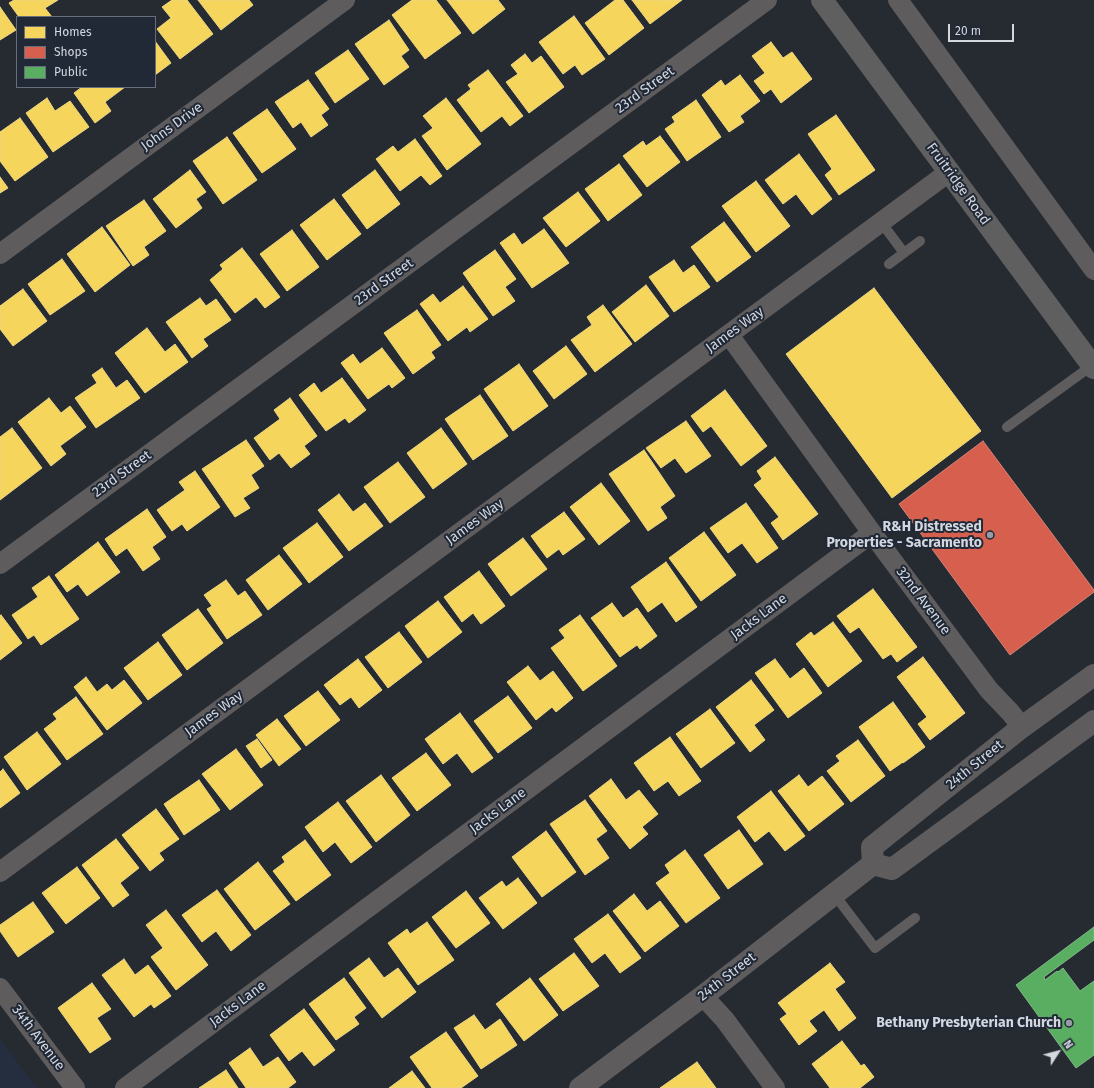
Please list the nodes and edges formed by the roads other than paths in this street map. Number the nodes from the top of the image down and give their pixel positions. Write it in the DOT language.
graph roads {
  1 [pos="345,0"];
  2 [pos="767,0"];
  3 [pos="822,0"];
  4 [pos="898,0"];
  5 [pos="949,172"];
  6 [pos="881,222"];
  7 [pos="920,241"];
  8 [pos="904,253"];
  9 [pos="0,254"];
  10 [pos="890,264"];
  11 [pos="1094,270"];
  12 [pos="729,335"];
  13 [pos="1093,366"];
  14 [pos="1007,427"];
  15 [pos="872,533"];
  16 [pos="0,564"];
  17 [pos="1094,675"];
  18 [pos="1094,720"];
  19 [pos="1022,728"];
  20 [pos="872,864"];
  21 [pos="0,872"];
  22 [pos="834,894"];
  23 [pos="915,918"];
  24 [pos="0,988"];
  25 [pos="704,996"];
  26 [pos="75,1088"];
  27 [pos="125,1088"];
  28 [pos="580,1088"];
  29 [pos="775,1088"];
  1 -- 9 [label="street, Johns Drive"];
  2 -- 16 [label="street, 23rd Street"];
  3 -- 5 [label="main road, Fruitridge Road"];
  4 -- 11 [label="street"];
  5 -- 6 [label="street, James Way"];
  5 -- 13 [label="main road, Fruitridge Road"];
  6 -- 8 [label="lane"];
  6 -- 12 [label="street, James Way"];
  7 -- 8 [label="lane"];
  8 -- 10 [label="lane"];
  12 -- 15 [label="street, 32nd Avenue"];
  12 -- 21 [label="street, James Way"];
  13 -- 14 [label="lane"];
  15 -- 19 [label="street, 32nd Avenue"];
  15 -- 27 [label="street, Jacks Lane"];
  17 -- 19 [label="street, 24th Street"];
  18 -- 20 [label="street"];
  19 -- 20 [label="street, 24th Street"];
  20 -- 22 [label="street, 24th Street"];
  22 -- 23 [label="lane"];
  22 -- 25 [label="street, 24th Street"];
  24 -- 26 [label="street, 34th Avenue"];
  25 -- 28 [label="street, 24th Street"];
  25 -- 29 [label="street"];
}
